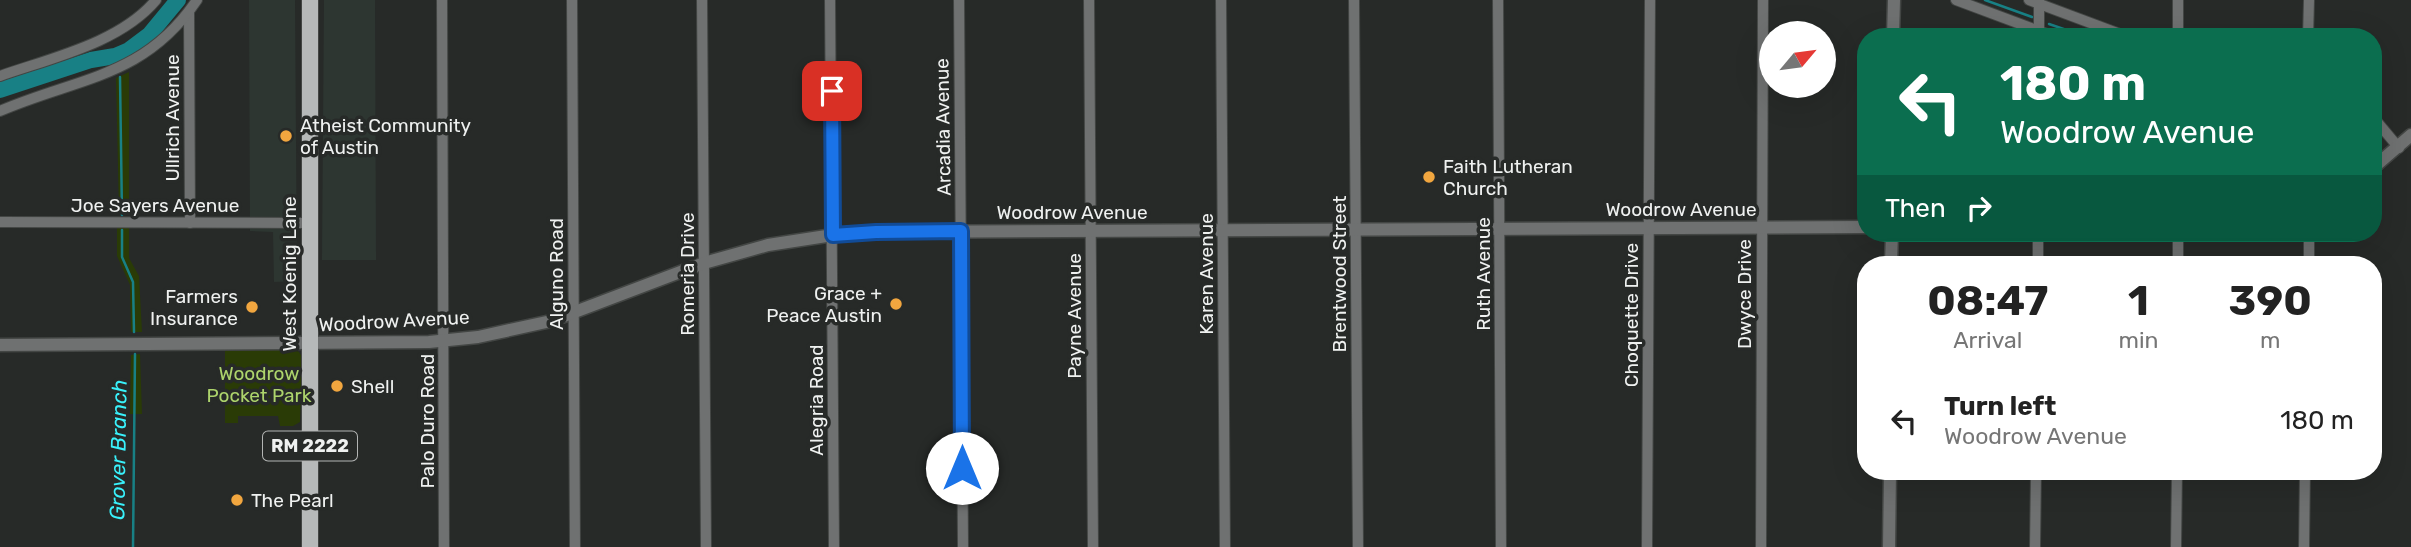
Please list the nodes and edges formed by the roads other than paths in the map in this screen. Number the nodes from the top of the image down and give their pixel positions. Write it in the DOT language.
graph roads {
  1 [pos="156,0"];
  2 [pos="197,0"];
  3 [pos="310,0"];
  4 [pos="442,0"];
  5 [pos="572,0"];
  6 [pos="702,0"];
  7 [pos="830,0"];
  8 [pos="959,0"];
  9 [pos="1089,0"];
  10 [pos="1221,0"];
  11 [pos="1354,0"];
  12 [pos="1498,0"];
  13 [pos="1650,0"];
  14 [pos="1763,0"];
  15 [pos="1894,0"];
  16 [pos="1956,0"];
  17 [pos="2178,0"];
  18 [pos="2309,0"];
  19 [pos="2036,1"];
  20 [pos="189,12"];
  21 [pos="1893,28"];
  22 [pos="2024,28"];
  23 [pos="2038,28"];
  24 [pos="2105,28"];
  25 [pos="2178,28"];
  26 [pos="2308,28"];
  27 [pos="0,76"];
  28 [pos="0,111"];
  29 [pos="2382,128"];
  30 [pos="2411,135"];
  31 [pos="2399,148"];
  32 [pos="2382,161"];
  33 [pos="0,222"];
  34 [pos="190,223"];
  35 [pos="310,223"];
  36 [pos="1762,227"];
  37 [pos="1857,227"];
  38 [pos="1500,228"];
  39 [pos="1649,228"];
  40 [pos="1356,229"];
  41 [pos="1223,230"];
  42 [pos="961,231"];
  43 [pos="1091,231"];
  44 [pos="833,235"];
  45 [pos="704,263"];
  46 [pos="574,313"];
  47 [pos="444,341"];
  48 [pos="310,344"];
  49 [pos="0,345"];
  50 [pos="1890,480"];
  51 [pos="2036,480"];
  52 [pos="2177,480"];
  53 [pos="2305,480"];
  54 [pos="310,547"];
  55 [pos="444,547"];
  56 [pos="575,547"];
  57 [pos="706,547"];
  58 [pos="834,547"];
  59 [pos="963,547"];
  60 [pos="1093,547"];
  61 [pos="1225,547"];
  62 [pos="1358,547"];
  63 [pos="1501,547"];
  64 [pos="1647,547"];
  65 [pos="1761,547"];
  66 [pos="1889,547"];
  67 [pos="2035,547"];
  68 [pos="2176,547"];
  69 [pos="2304,547"];
  1 -- 27 [label="street"];
  2 -- 20 [label="street"];
  3 -- 35 [label="main road, West Koenig Lane / RM 2222"];
  4 -- 47 [label="street, Palo Duro Road"];
  5 -- 46 [label="street, Alguno Road"];
  6 -- 45 [label="street, Romeria Drive"];
  7 -- 44 [label="street, Alegria Road"];
  8 -- 42 [label="street, Arcadia Avenue"];
  9 -- 43 [label="street, Payne Avenue"];
  10 -- 41 [label="street, Karen Avenue"];
  11 -- 40 [label="street, Brentwood Street"];
  12 -- 38 [label="street, Ruth Avenue"];
  13 -- 39 [label="street, Choquette Drive"];
  14 -- 36 [label="street, Dwyce Drive"];
  15 -- 21 [label="street"];
  16 -- 22 [label="street"];
  17 -- 25 [label="street"];
  18 -- 26 [label="street"];
  19 -- 23 [label="street"];
  19 -- 24 [label="street"];
  20 -- 28 [label="street"];
  20 -- 34 [label="street, Ullrich Avenue"];
  29 -- 31 [label="street"];
  30 -- 31 [label="street"];
  31 -- 32 [label="street"];
  33 -- 34 [label="street, Joe Sayers Avenue"];
  34 -- 35 [label="street, Joe Sayers Avenue"];
  35 -- 48 [label="main road, West Koenig Lane / RM 2222"];
  36 -- 37 [label="street, Woodrow Avenue"];
  36 -- 39 [label="street, Woodrow Avenue"];
  36 -- 65 [label="street, Dwyce Drive"];
  38 -- 39 [label="street, Woodrow Avenue"];
  38 -- 40 [label="street, Woodrow Avenue"];
  38 -- 63 [label="street, Ruth Avenue"];
  39 -- 64 [label="street, Choquette Drive"];
  40 -- 41 [label="street, Woodrow Avenue"];
  40 -- 62 [label="street, Brentwood Street"];
  41 -- 43 [label="street, Woodrow Avenue"];
  41 -- 61 [label="street, Karen Avenue"];
  42 -- 43 [label="street, Woodrow Avenue"];
  42 -- 44 [label="street, Woodrow Avenue"];
  42 -- 59 [label="street, Arcadia Avenue"];
  43 -- 60 [label="street, Payne Avenue"];
  44 -- 45 [label="street, Woodrow Avenue"];
  44 -- 58 [label="street, Alegria Road"];
  45 -- 46 [label="street, Woodrow Avenue"];
  45 -- 57 [label="street, Romeria Drive"];
  46 -- 47 [label="street, Woodrow Avenue"];
  46 -- 56 [label="street, Alguno Road"];
  47 -- 48 [label="street, Woodrow Avenue"];
  47 -- 55 [label="street, Palo Duro Road"];
  48 -- 49 [label="street, Woodrow Avenue"];
  48 -- 54 [label="main road, West Koenig Lane / RM 2222"];
  50 -- 66 [label="street"];
  51 -- 67 [label="street"];
  52 -- 68 [label="street"];
  53 -- 69 [label="street"];
}
